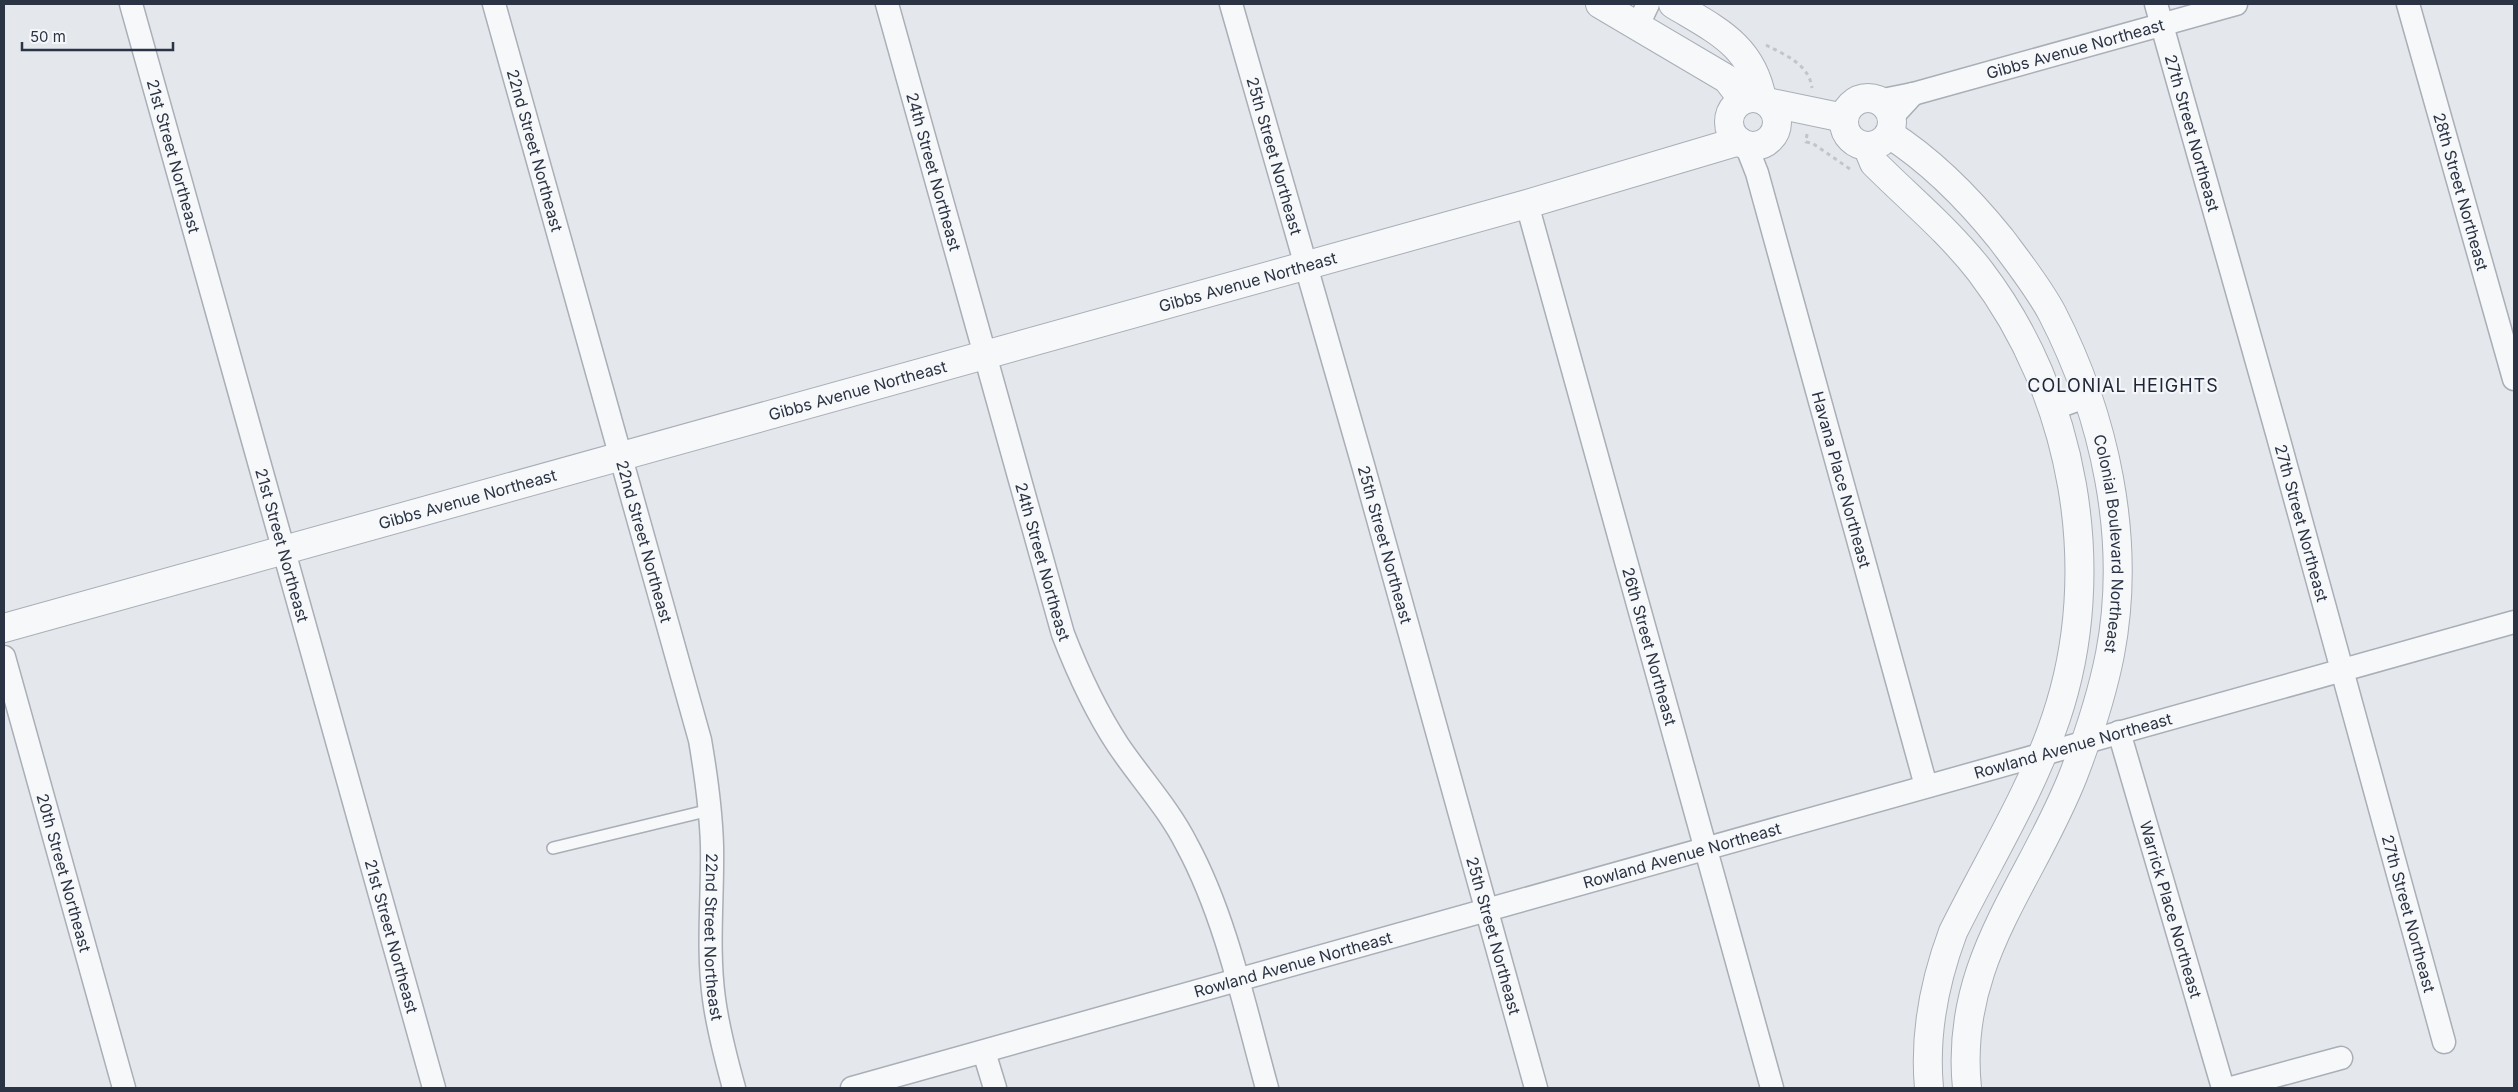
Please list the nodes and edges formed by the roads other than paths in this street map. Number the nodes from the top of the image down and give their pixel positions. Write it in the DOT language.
graph roads {
  1 [pos="131,4"];
  2 [pos="494,4"];
  3 [pos="887,4"];
  4 [pos="1231,4"];
  5 [pos="1600,4"];
  6 [pos="1673,4"];
  7 [pos="2236,4"];
  8 [pos="2408,4"];
  9 [pos="1643,14"];
  10 [pos="2159,14"];
  11 [pos="1762,104"];
  12 [pos="1869,125"];
  13 [pos="1744,140"];
  14 [pos="1527,204"];
  15 [pos="1305,266"];
  16 [pos="986,354"];
  17 [pos="2514,379"];
  18 [pos="2088,396"];
  19 [pos="2052,409"];
  20 [pos="619,455"];
  21 [pos="284,550"];
  22 [pos="2514,622"];
  23 [pos="4,628"];
  24 [pos="4,657"];
  25 [pos="2342,669"];
  26 [pos="2119,732"];
  27 [pos="2085,741"];
  28 [pos="2043,753"];
  29 [pos="1926,786"];
  30 [pos="710,810"];
  31 [pos="553,848"];
  32 [pos="1705,848"];
  33 [pos="1488,910"];
  34 [pos="1237,981"];
  35 [pos="2444,1042"];
  36 [pos="984,1052"];
  37 [pos="2341,1058"];
  38 [pos="124,1088"];
  39 [pos="434,1088"];
  40 [pos="734,1088"];
  41 [pos="852,1088"];
  42 [pos="995,1088"];
  43 [pos="1267,1088"];
  44 [pos="1536,1088"];
  45 [pos="1772,1088"];
  46 [pos="1929,1088"];
  47 [pos="1968,1088"];
  48 [pos="2223,1088"];
  49 [pos="2231,1088"];
  1 -- 21 [label="street, 21st Street Northeast"];
  2 -- 20 [label="street, 22nd Street Northeast"];
  3 -- 16 [label="street, 24th Street Northeast"];
  4 -- 15 [label="street, 25th Street Northeast"];
  5 -- 9 [label="street"];
  6 -- 11 [label="street"];
  7 -- 10 [label="street, Gibbs Avenue Northeast"];
  8 -- 17 [label="street, 28th Street Northeast"];
  9 -- 11 [label="street"];
  10 -- 12 [label="street, Gibbs Avenue Northeast"];
  10 -- 25 [label="street, 27th Street Northeast"];
  11 -- 12 [label="street"];
  11 -- 13 [label="street"];
  11 -- 13 [label="street"];
  12 -- 18 [label="street, Colonial Boulevard Northeast"];
  12 -- 19 [label="street, Colonial Boulevard Northeast"];
  13 -- 14 [label="street, Gibbs Avenue Northeast"];
  13 -- 29 [label="street, Havana Place Northeast"];
  14 -- 15 [label="street, Gibbs Avenue Northeast"];
  14 -- 32 [label="street, 26th Street Northeast"];
  15 -- 16 [label="street, Gibbs Avenue Northeast"];
  15 -- 33 [label="street, 25th Street Northeast"];
  16 -- 20 [label="street, Gibbs Avenue Northeast"];
  16 -- 34 [label="street, 24th Street Northeast"];
  18 -- 19 [label="street"];
  18 -- 27 [label="street, Colonial Boulevard Northeast"];
  19 -- 28 [label="street, Colonial Boulevard Northeast"];
  20 -- 21 [label="street, Gibbs Avenue Northeast"];
  20 -- 30 [label="street, 22nd Street Northeast"];
  21 -- 23 [label="street, Gibbs Avenue Northeast"];
  21 -- 39 [label="street, 21st Street Northeast"];
  22 -- 25 [label="street, Rowland Avenue Northeast"];
  24 -- 38 [label="street, 20th Street Northeast"];
  25 -- 26 [label="street, Rowland Avenue Northeast"];
  25 -- 35 [label="street, 27th Street Northeast"];
  26 -- 27 [label="street, Rowland Avenue Northeast"];
  26 -- 48 [label="street, Warrick Place Northeast"];
  27 -- 28 [label="street, Rowland Avenue Northeast"];
  27 -- 47 [label="street, Colonial Boulevard Northeast"];
  28 -- 29 [label="street, Rowland Avenue Northeast"];
  28 -- 46 [label="street, Colonial Boulevard Northeast"];
  29 -- 32 [label="street, Rowland Avenue Northeast"];
  30 -- 31 [label="lane"];
  30 -- 40 [label="street, 22nd Street Northeast"];
  32 -- 33 [label="street, Rowland Avenue Northeast"];
  32 -- 45 [label="street, 26th Street Northeast"];
  33 -- 34 [label="street, Rowland Avenue Northeast"];
  33 -- 44 [label="street, 25th Street Northeast"];
  34 -- 36 [label="street, Rowland Avenue Northeast"];
  34 -- 43 [label="street, 24th Street Northeast"];
  36 -- 41 [label="street, Rowland Avenue Northeast"];
  36 -- 42 [label="street"];
  37 -- 49 [label="street"];
}
